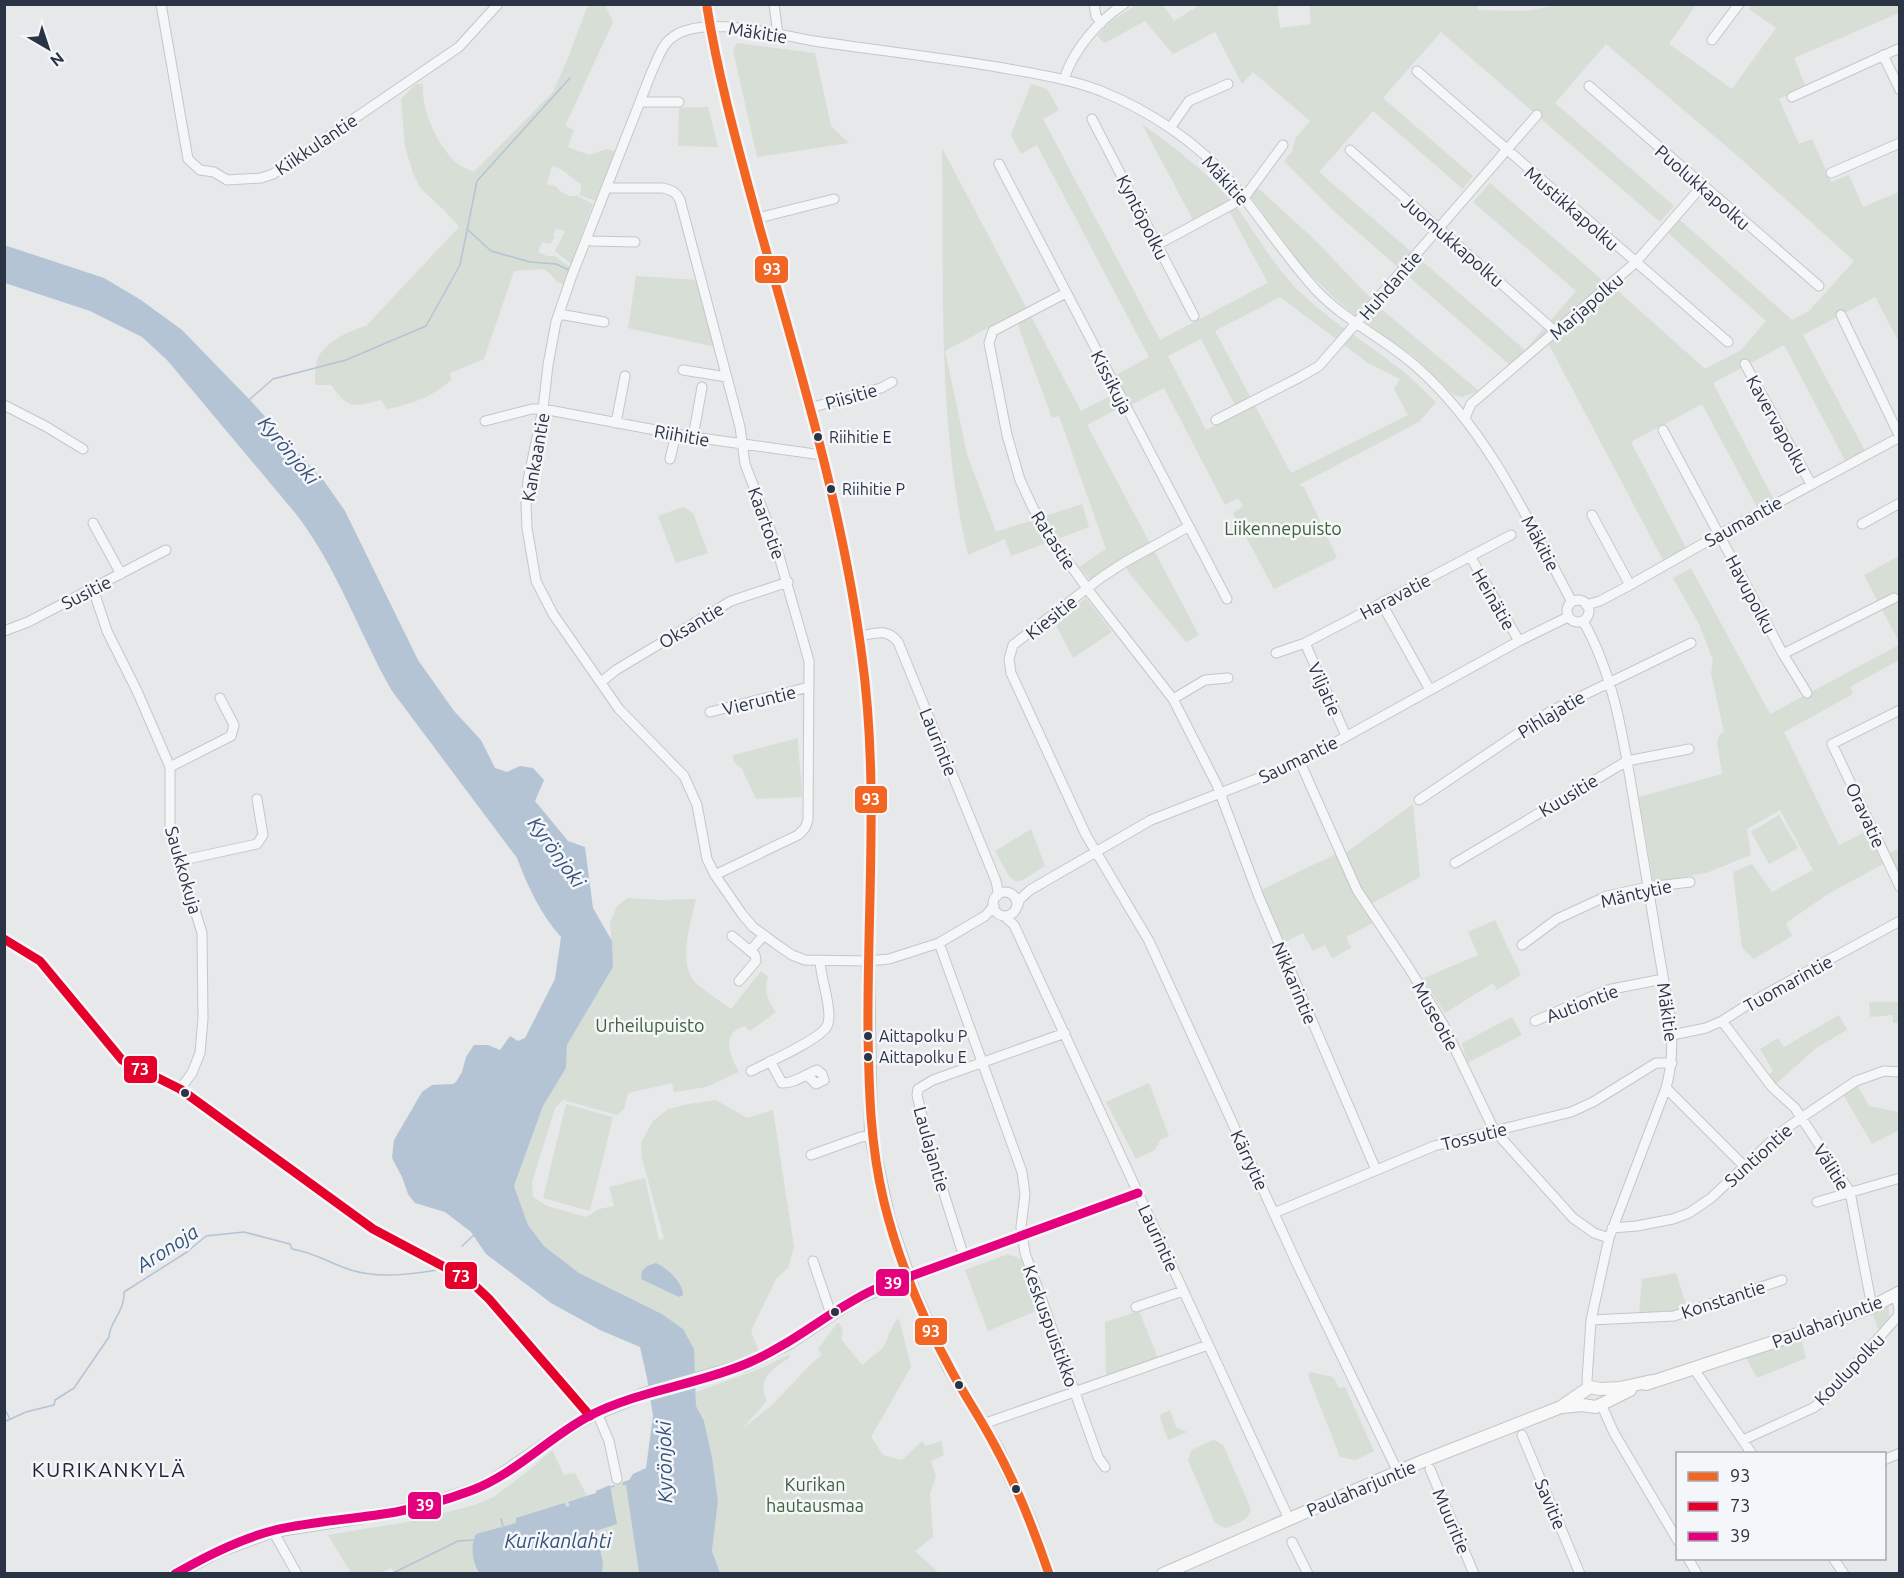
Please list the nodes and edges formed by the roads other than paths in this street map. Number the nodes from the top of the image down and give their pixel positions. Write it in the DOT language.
graph roads {
  1 [pos="161,4"];
  2 [pos="498,4"];
  3 [pos="707,4"];
  4 [pos="774,4"];
  5 [pos="1094,4"];
  6 [pos="1124,4"];
  7 [pos="1739,4"];
  8 [pos="1101,22"];
  9 [pos="710,27"];
  10 [pos="778,35"];
  11 [pos="1712,40"];
  12 [pos="1899,48"];
  13 [pos="1883,55"];
  14 [pos="1416,71"];
  15 [pos="1064,79"];
  16 [pos="1228,84"];
  17 [pos="1589,86"];
  18 [pos="1899,90"];
  19 [pos="1791,98"];
  20 [pos="641,102"];
  21 [pos="679,102"];
  22 [pos="1536,115"];
  23 [pos="1092,119"];
  24 [pos="1170,128"];
  25 [pos="1899,142"];
  26 [pos="1283,146"];
  27 [pos="1350,150"];
  28 [pos="1506,151"];
  29 [pos="999,164"];
  30 [pos="1831,174"];
  31 [pos="1702,186"];
  32 [pos="606,188"];
  33 [pos="1244,198"];
  34 [pos="834,199"];
  35 [pos="758,218"];
  36 [pos="1438,229"];
  37 [pos="586,239"];
  38 [pos="635,242"];
  39 [pos="1157,245"];
  40 [pos="1635,263"];
  41 [pos="1819,286"];
  42 [pos="1066,292"];
  43 [pos="559,314"];
  44 [pos="1194,315"];
  45 [pos="1841,315"];
  46 [pos="604,322"];
  47 [pos="1356,324"];
  48 [pos="1556,332"];
  49 [pos="1728,342"];
  50 [pos="1745,364"];
  51 [pos="683,370"];
  52 [pos="625,376"];
  53 [pos="727,377"];
  54 [pos="892,382"];
  55 [pos="702,387"];
  56 [pos="4,405"];
  57 [pos="810,408"];
  58 [pos="543,409"];
  59 [pos="1465,418"];
  60 [pos="1216,420"];
  61 [pos="485,421"];
  62 [pos="616,423"];
  63 [pos="1663,430"];
  64 [pos="676,434"];
  65 [pos="1899,437"];
  66 [pos="693,438"];
  67 [pos="743,446"];
  68 [pos="83,449"];
  69 [pos="822,455"];
  70 [pos="670,459"];
  71 [pos="1810,484"];
  72 [pos="1899,503"];
  73 [pos="1592,515"];
  74 [pos="93,523"];
  75 [pos="1862,524"];
  76 [pos="1188,527"];
  77 [pos="1719,534"];
  78 [pos="1511,535"];
  79 [pos="166,550"];
  80 [pos="1470,556"];
  81 [pos="121,574"];
  82 [pos="788,582"];
  83 [pos="1630,585"];
  84 [pos="1087,588"];
  85 [pos="93,589"];
  86 [pos="1894,598"];
  87 [pos="1227,599"];
  88 [pos="1572,602"];
  89 [pos="1382,604"];
  90 [pos="1586,605"];
  91 [pos="1568,617"];
  92 [pos="1583,621"];
  93 [pos="4,631"];
  94 [pos="860,636"];
  95 [pos="1519,641"];
  96 [pos="1305,643"];
  97 [pos="1691,643"];
  98 [pos="1276,653"];
  99 [pos="1783,654"];
  100 [pos="1228,678"];
  101 [pos="601,682"];
  102 [pos="1609,682"];
  103 [pos="809,687"];
  104 [pos="1430,690"];
  105 [pos="1808,693"];
  106 [pos="220,698"];
  107 [pos="1173,699"];
  108 [pos="1899,710"];
  109 [pos="710,712"];
  110 [pos="1346,736"];
  111 [pos="1689,749"];
  112 [pos="1627,761"];
  113 [pos="1300,762"];
  114 [pos="170,767"];
  115 [pos="1220,793"];
  116 [pos="257,799"];
  117 [pos="1419,800"];
  118 [pos="1095,850"];
  119 [pos="179,861"];
  120 [pos="1455,863"];
  121 [pos="715,875"];
  122 [pos="996,881"];
  123 [pos="1690,882"];
  124 [pos="1648,887"];
  125 [pos="1899,887"];
  126 [pos="1010,893"];
  127 [pos="1026,894"];
  128 [pos="995,901"];
  129 [pos="1016,909"];
  130 [pos="985,916"];
  131 [pos="1002,916"];
  132 [pos="1899,921"];
  133 [pos="1014,925"];
  134 [pos="764,935"];
  135 [pos="732,936"];
  136 [pos="4,939"];
  137 [pos="939,943"];
  138 [pos="1522,945"];
  139 [pos="750,951"];
  140 [pos="820,961"];
  141 [pos="868,961"];
  142 [pos="1664,979"];
  143 [pos="739,981"];
  144 [pos="1535,1021"];
  145 [pos="1722,1021"];
  146 [pos="1065,1033"];
  147 [pos="1672,1035"];
  148 [pos="770,1061"];
  149 [pos="982,1063"];
  150 [pos="1672,1063"];
  151 [pos="751,1071"];
  152 [pos="1899,1072"];
  153 [pos="807,1075"];
  154 [pos="1666,1088"];
  155 [pos="180,1089"];
  156 [pos="1801,1118"];
  157 [pos="1494,1130"];
  158 [pos="871,1136"];
  159 [pos="811,1155"];
  160 [pos="1744,1166"];
  161 [pos="1376,1170"];
  162 [pos="1899,1179"];
  163 [pos="1850,1192"];
  164 [pos="1138,1193"];
  165 [pos="1817,1202"];
  166 [pos="1274,1214"];
  167 [pos="1612,1228"];
  168 [pos="1022,1235"];
  169 [pos="1609,1238"];
  170 [pos="964,1257"];
  171 [pos="813,1261"];
  172 [pos="908,1277"];
  173 [pos="1782,1280"];
  174 [pos="1183,1291"];
  175 [pos="1898,1293"];
  176 [pos="1136,1307"];
  177 [pos="1872,1307"];
  178 [pos="831,1314"];
  179 [pos="1592,1320"];
  180 [pos="1208,1345"];
  181 [pos="1694,1369"];
  182 [pos="1652,1382"];
  183 [pos="1592,1389"];
  184 [pos="1074,1392"];
  185 [pos="1595,1405"];
  186 [pos="1561,1407"];
  187 [pos="593,1414"];
  188 [pos="983,1424"];
  189 [pos="1522,1436"];
  190 [pos="1743,1440"];
  191 [pos="1751,1452"];
  192 [pos="1105,1467"];
  193 [pos="1430,1469"];
  194 [pos="1398,1472"];
  195 [pos="617,1479"];
  196 [pos="1290,1519"];
  197 [pos="273,1531"];
  198 [pos="1676,1539"];
  199 [pos="1292,1542"];
  200 [pos="1689,1560"];
  201 [pos="1834,1560"];
  202 [pos="175,1574"];
  203 [pos="297,1574"];
  204 [pos="1049,1574"];
  205 [pos="1163,1574"];
  206 [pos="1308,1574"];
  207 [pos="1474,1574"];
  208 [pos="1580,1574"];
  209 [pos="1697,1574"];
  210 [pos="1844,1574"];
  1 -- 2 [label="street, Kiikkulantie"];
  3 -- 9 [label="street"];
  4 -- 10 [label="street"];
  5 -- 8 [label="street"];
  6 -- 8 [label="street"];
  7 -- 11 [label="street"];
  8 -- 15 [label="street"];
  9 -- 10 [label="street, Mäkitie"];
  9 -- 20 [label="street, Kankaantie"];
  9 -- 35 [label="street"];
  10 -- 15 [label="street, Mäkitie"];
  12 -- 13 [label="street"];
  13 -- 18 [label="street"];
  13 -- 19 [label="street"];
  14 -- 28 [label="street, Mustikkapolku"];
  15 -- 24 [label="street, Mäkitie"];
  16 -- 24 [label="street"];
  17 -- 31 [label="street, Puolukkapolku"];
  20 -- 21 [label="street"];
  20 -- 32 [label="street, Kankaantie"];
  22 -- 28 [label="street, Huhdantie"];
  23 -- 39 [label="street, Kyntöpolku"];
  24 -- 33 [label="street, Mäkitie"];
  25 -- 30 [label="street"];
  26 -- 33 [label="street"];
  27 -- 36 [label="street, Juomukkapolku"];
  28 -- 36 [label="street, Huhdantie"];
  28 -- 40 [label="street, Mustikkapolku"];
  29 -- 42 [label="street, Kissikuja"];
  31 -- 40 [label="street, Marjapolku"];
  31 -- 41 [label="street, Puolukkapolku"];
  32 -- 37 [label="street, Kankaantie"];
  32 -- 53 [label="street, Kaartotie"];
  33 -- 39 [label="street"];
  33 -- 47 [label="street, Mäkitie"];
  34 -- 35 [label="street"];
  35 -- 57 [label="street"];
  36 -- 47 [label="street, Huhdantie"];
  36 -- 48 [label="street, Juomukkapolku"];
  37 -- 38 [label="street"];
  37 -- 43 [label="street, Kankaantie"];
  39 -- 44 [label="street, Kyntöpolku"];
  40 -- 48 [label="street, Marjapolku"];
  40 -- 49 [label="street, Mustikkapolku"];
  42 -- 76 [label="street, Kissikuja"];
  42 -- 84 [label="street, Ratastie"];
  43 -- 46 [label="street"];
  43 -- 58 [label="street, Kankaantie"];
  45 -- 65 [label="street"];
  47 -- 59 [label="street, Mäkitie"];
  47 -- 60 [label="street, Huhdantie"];
  48 -- 59 [label="street, Marjapolku"];
  50 -- 71 [label="street, Kavervapolku"];
  51 -- 53 [label="street"];
  52 -- 62 [label="street"];
  53 -- 67 [label="street, Kaartotie"];
  54 -- 57 [label="street, Piisitie"];
  55 -- 66 [label="street"];
  56 -- 68 [label="street"];
  57 -- 69 [label="street"];
  58 -- 61 [label="street, Riihitie"];
  58 -- 62 [label="street, Riihitie"];
  58 -- 101 [label="street, Kankaantie"];
  59 -- 88 [label="street, Mäkitie"];
  62 -- 64 [label="street, Riihitie"];
  63 -- 77 [label="street, Havupolku"];
  64 -- 66 [label="street, Riihitie"];
  64 -- 70 [label="street"];
  65 -- 71 [label="street, Saumantie"];
  66 -- 67 [label="street, Riihitie"];
  67 -- 69 [label="street, Riihitie"];
  67 -- 82 [label="street, Kaartotie"];
  69 -- 94 [label="street"];
  71 -- 77 [label="street, Saumantie"];
  72 -- 75 [label="street"];
  73 -- 83 [label="street"];
  74 -- 81 [label="street"];
  76 -- 84 [label="street, Kiesitie"];
  76 -- 87 [label="street, Kissikuja"];
  77 -- 83 [label="street, Saumantie"];
  77 -- 99 [label="street, Havupolku"];
  78 -- 80 [label="street, Haravatie"];
  79 -- 81 [label="street, Susitie"];
  80 -- 89 [label="street, Haravatie"];
  80 -- 95 [label="street, Heinätie"];
  81 -- 85 [label="street, Susitie"];
  82 -- 101 [label="street, Oksantie"];
  82 -- 103 [label="street, Kaartotie"];
  83 -- 90 [label="street, Saumantie"];
  84 -- 107 [label="street, Ratastie"];
  84 -- 118 [label="street, Kiesitie"];
  85 -- 93 [label="street, Susitie"];
  85 -- 114 [label="street, Saukkokuja"];
  86 -- 99 [label="street"];
  88 -- 90 [label="street"];
  88 -- 91 [label="street"];
  89 -- 96 [label="street, Haravatie"];
  89 -- 104 [label="street"];
  90 -- 92 [label="street"];
  91 -- 92 [label="street"];
  91 -- 95 [label="street, Saumantie"];
  92 -- 102 [label="street, Mäkitie"];
  94 -- 122 [label="street, Laurintie"];
  94 -- 141 [label="street"];
  95 -- 104 [label="street, Saumantie"];
  96 -- 98 [label="street, Haravatie"];
  96 -- 110 [label="street, Viljatie"];
  97 -- 102 [label="street, Pihlajatie"];
  99 -- 105 [label="street, Havupolku"];
  100 -- 107 [label="street"];
  101 -- 121 [label="street, Kankaantie"];
  102 -- 112 [label="street, Mäkitie"];
  102 -- 117 [label="street, Pihlajatie"];
  103 -- 109 [label="street, Vieruntie"];
  103 -- 121 [label="street, Kaartotie"];
  104 -- 110 [label="street, Saumantie"];
  106 -- 114 [label="street"];
  107 -- 115 [label="street, Ratastie"];
  108 -- 125 [label="street, Oravatie"];
  110 -- 113 [label="street, Saumantie"];
  111 -- 112 [label="street, Kuusitie"];
  112 -- 120 [label="street, Kuusitie"];
  112 -- 124 [label="street, Mäkitie"];
  113 -- 115 [label="street, Saumantie"];
  113 -- 157 [label="street, Museotie"];
  114 -- 119 [label="street, Saukkokuja"];
  115 -- 118 [label="street, Saumantie"];
  115 -- 161 [label="street, Nikkarintie"];
  116 -- 119 [label="street"];
  118 -- 127 [label="street, Saumantie"];
  118 -- 166 [label="street, Kärrytie"];
  119 -- 155 [label="street, Saukkokuja"];
  121 -- 134 [label="street, Kankaantie"];
  122 -- 126 [label="street, Laurintie"];
  122 -- 128 [label="street, Laurintie"];
  123 -- 124 [label="street, Mäntytie"];
  124 -- 138 [label="street, Mäntytie"];
  124 -- 142 [label="street, Mäkitie"];
  126 -- 127 [label="street"];
  126 -- 128 [label="street"];
  126 -- 129 [label="street"];
  127 -- 129 [label="street, Saumantie"];
  128 -- 130 [label="street"];
  128 -- 131 [label="street"];
  129 -- 131 [label="street"];
  129 -- 133 [label="street, Laurintie"];
  130 -- 131 [label="street"];
  130 -- 137 [label="street"];
  131 -- 133 [label="street, Laurintie"];
  132 -- 145 [label="street, Tuomarintie"];
  133 -- 146 [label="street, Laurintie"];
  134 -- 139 [label="street"];
  134 -- 140 [label="street, Kankaantie"];
  135 -- 139 [label="street"];
  136 -- 155 [label="street"];
  137 -- 141 [label="street"];
  137 -- 149 [label="street, Keskuspuistikko"];
  139 -- 143 [label="street"];
  140 -- 141 [label="street, Kankaantie"];
  140 -- 148 [label="street"];
  141 -- 158 [label="main road"];
  142 -- 144 [label="street, Autiontie"];
  142 -- 147 [label="street, Mäkitie"];
  145 -- 147 [label="street, Tuomarintie"];
  145 -- 156 [label="street, Välitie"];
  146 -- 149 [label="street, Laulajantie"];
  146 -- 164 [label="street, Laurintie"];
  147 -- 150 [label="street, Mäkitie"];
  148 -- 151 [label="street"];
  148 -- 153 [label="street"];
  149 -- 168 [label="street, Keskuspuistikko"];
  149 -- 170 [label="street, Laulajantie"];
  150 -- 154 [label="street, Mäkitie"];
  150 -- 157 [label="street, Tossutie"];
  152 -- 156 [label="street, Suntiontie"];
  154 -- 160 [label="street"];
  154 -- 167 [label="street, Mäkitie"];
  155 -- 187 [label="street"];
  156 -- 160 [label="street, Suntiontie"];
  156 -- 163 [label="street, Välitie"];
  157 -- 161 [label="street, Tossutie"];
  157 -- 169 [label="street, Museotie"];
  158 -- 159 [label="street"];
  158 -- 172 [label="main road"];
  160 -- 167 [label="street, Suntiontie"];
  161 -- 166 [label="street, Tossutie"];
  162 -- 163 [label="street"];
  163 -- 165 [label="street"];
  163 -- 177 [label="street, Välitie"];
  164 -- 168 [label="street"];
  164 -- 174 [label="street, Laurintie"];
  166 -- 194 [label="street, Kärrytie"];
  167 -- 169 [label="street, Mäkitie"];
  168 -- 170 [label="street"];
  168 -- 184 [label="street, Keskuspuistikko"];
  169 -- 179 [label="street, Mäkitie"];
  170 -- 172 [label="street"];
  171 -- 178 [label="street"];
  172 -- 178 [label="main road"];
  172 -- 188 [label="main road"];
  173 -- 179 [label="street, Konstantie"];
  174 -- 176 [label="street"];
  174 -- 180 [label="street, Laurintie"];
  175 -- 177 [label="main road, Paulaharjuntie"];
  175 -- 190 [label="street, Koulupolku"];
  177 -- 181 [label="main road, Paulaharjuntie"];
  178 -- 187 [label="main road"];
  179 -- 183 [label="street, Mäkitie"];
  180 -- 184 [label="street"];
  180 -- 196 [label="street, Laurintie"];
  181 -- 182 [label="main road, Paulaharjuntie"];
  181 -- 190 [label="street"];
  182 -- 183 [label="main road, Paulaharjuntie"];
  182 -- 185 [label="main road, Paulaharjuntie"];
  183 -- 185 [label="main road"];
  183 -- 185 [label="main road"];
  183 -- 186 [label="main road, Paulaharjuntie"];
  184 -- 188 [label="street"];
  184 -- 192 [label="street, Keskuspuistikko"];
  185 -- 186 [label="main road, Paulaharjuntie"];
  185 -- 198 [label="street"];
  186 -- 194 [label="main road, Paulaharjuntie"];
  187 -- 195 [label="street"];
  187 -- 197 [label="main road"];
  188 -- 204 [label="main road"];
  189 -- 208 [label="street, Savitie"];
  190 -- 191 [label="street"];
  193 -- 207 [label="street, Muuritie"];
  194 -- 196 [label="main road, Paulaharjuntie"];
  196 -- 205 [label="main road, Paulaharjuntie"];
  197 -- 202 [label="main road"];
  197 -- 203 [label="street"];
  199 -- 206 [label="street"];
  200 -- 209 [label="street"];
  201 -- 210 [label="street"];
}
